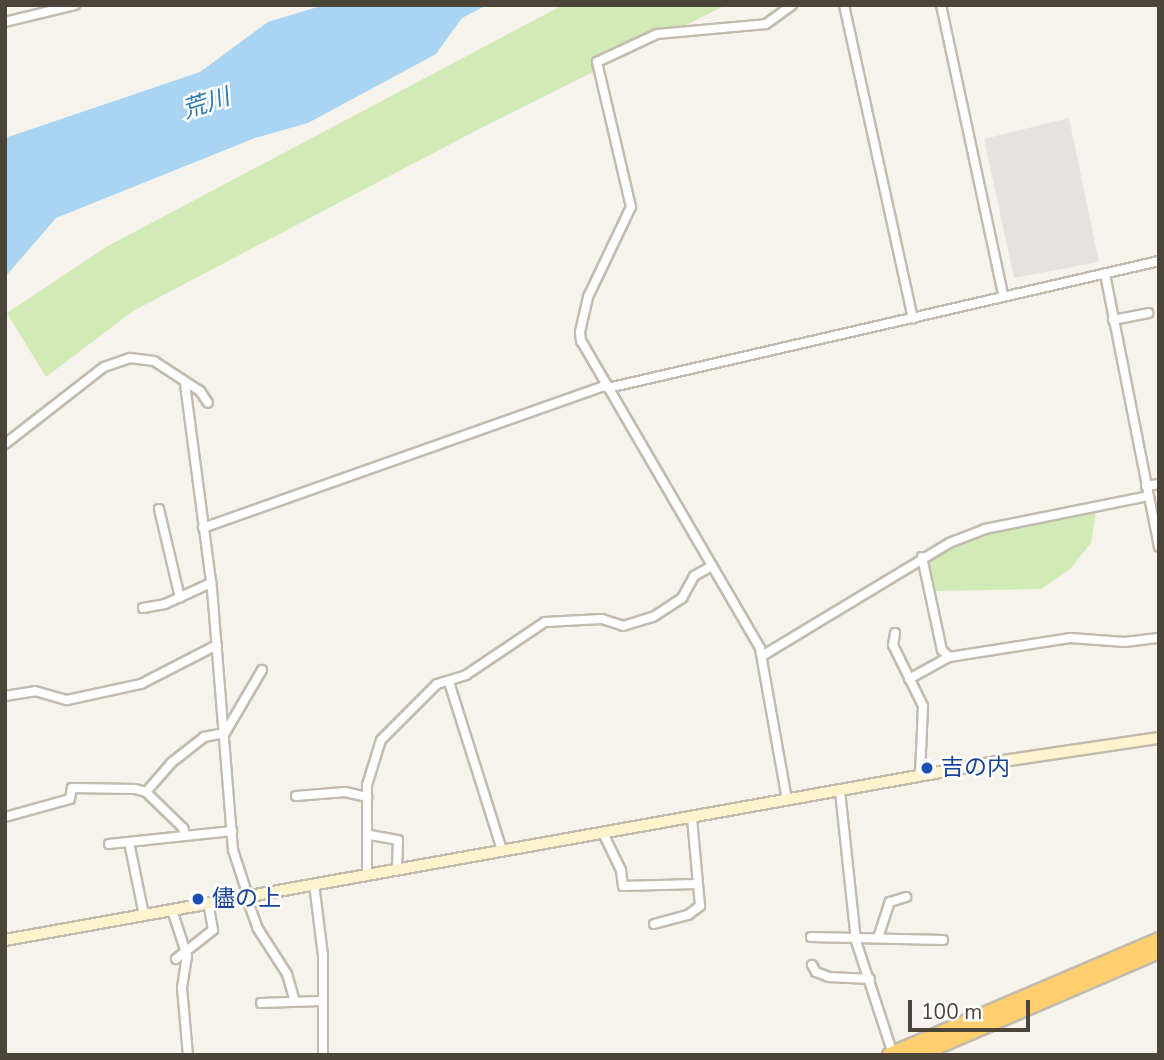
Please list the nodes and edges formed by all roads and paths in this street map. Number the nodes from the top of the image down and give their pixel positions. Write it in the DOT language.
graph roads {
  1 [pos="75,5"];
  2 [pos="792,5"];
  3 [pos="844,5"];
  4 [pos="941,5"];
  5 [pos="5,22"];
  6 [pos="1159,261"];
  7 [pos="1105,274"];
  8 [pos="1003,295"];
  9 [pos="1148,313"];
  10 [pos="913,318"];
  11 [pos="1114,320"];
  12 [pos="185,384"];
  13 [pos="607,386"];
  14 [pos="208,403"];
  15 [pos="5,444"];
  16 [pos="1159,484"];
  17 [pos="1146,486"];
  18 [pos="1148,496"];
  19 [pos="159,509"];
  20 [pos="203,528"];
  21 [pos="1159,547"];
  22 [pos="922,557"];
  23 [pos="712,566"];
  24 [pos="211,583"];
  25 [pos="180,598"];
  26 [pos="143,607"];
  27 [pos="895,633"];
  28 [pos="1159,638"];
  29 [pos="217,645"];
  30 [pos="762,656"];
  31 [pos="949,657"];
  32 [pos="262,670"];
  33 [pos="909,679"];
  34 [pos="449,682"];
  35 [pos="5,696"];
  36 [pos="225,733"];
  37 [pos="1159,738"];
  38 [pos="920,776"];
  39 [pos="840,791"];
  40 [pos="146,792"];
  41 [pos="296,796"];
  42 [pos="367,797"];
  43 [pos="787,800"];
  44 [pos="5,817"];
  45 [pos="692,818"];
  46 [pos="232,831"];
  47 [pos="603,833"];
  48 [pos="185,835"];
  49 [pos="370,835"];
  50 [pos="129,842"];
  51 [pos="109,844"];
  52 [pos="502,850"];
  53 [pos="397,869"];
  54 [pos="367,874"];
  55 [pos="314,884"];
  56 [pos="696,884"];
  57 [pos="247,896"];
  58 [pos="906,897"];
  59 [pos="208,903"];
  60 [pos="172,910"];
  61 [pos="144,915"];
  62 [pos="654,924"];
  63 [pos="811,937"];
  64 [pos="855,937"];
  65 [pos="878,938"];
  66 [pos="5,940"];
  67 [pos="943,940"];
  68 [pos="1159,940"];
  69 [pos="1159,951"];
  70 [pos="186,952"];
  71 [pos="176,958"];
  72 [pos="812,965"];
  73 [pos="870,979"];
  74 [pos="321,1001"];
  75 [pos="295,1002"];
  76 [pos="261,1003"];
  77 [pos="892,1054"];
  78 [pos="188,1055"];
  79 [pos="323,1055"];
  80 [pos="917,1055"];
  1 -- 5 [label="street"];
  2 -- 13 [label="street"];
  3 -- 10 [label="street"];
  4 -- 8 [label="street"];
  6 -- 7 [label="street"];
  7 -- 8 [label="street"];
  7 -- 11 [label="street"];
  8 -- 10 [label="street"];
  9 -- 11 [label="street"];
  10 -- 13 [label="street"];
  11 -- 17 [label="street"];
  12 -- 14 [label="street"];
  12 -- 15 [label="street"];
  12 -- 20 [label="street"];
  13 -- 20 [label="street"];
  13 -- 23 [label="street"];
  16 -- 17 [label="street"];
  17 -- 18 [label="street"];
  18 -- 21 [label="street"];
  18 -- 22 [label="street"];
  19 -- 25 [label="street"];
  20 -- 24 [label="street"];
  22 -- 30 [label="street"];
  22 -- 31 [label="street"];
  23 -- 30 [label="street"];
  23 -- 34 [label="street"];
  24 -- 25 [label="street"];
  24 -- 29 [label="street"];
  25 -- 26 [label="street"];
  27 -- 33 [label="street"];
  28 -- 31 [label="street"];
  29 -- 35 [label="street"];
  29 -- 36 [label="street"];
  30 -- 43 [label="street"];
  31 -- 33 [label="street"];
  32 -- 36 [label="street"];
  33 -- 38 [label="street"];
  34 -- 42 [label="street"];
  34 -- 52 [label="street"];
  36 -- 40 [label="street"];
  36 -- 46 [label="street"];
  37 -- 38 [label="street"];
  38 -- 39 [label="street"];
  39 -- 43 [label="street"];
  39 -- 64 [label="street"];
  40 -- 44 [label="street"];
  40 -- 48 [label="street"];
  41 -- 42 [label="street"];
  42 -- 49 [label="street"];
  43 -- 45 [label="street"];
  45 -- 47 [label="street"];
  45 -- 56 [label="street"];
  46 -- 48 [label="street"];
  46 -- 57 [label="street"];
  47 -- 52 [label="street"];
  47 -- 56 [label="street"];
  48 -- 50 [label="street"];
  49 -- 53 [label="street"];
  49 -- 54 [label="street"];
  50 -- 51 [label="street"];
  50 -- 61 [label="street"];
  52 -- 53 [label="street"];
  53 -- 54 [label="street"];
  54 -- 55 [label="street"];
  55 -- 57 [label="street"];
  55 -- 74 [label="street"];
  56 -- 62 [label="street"];
  57 -- 59 [label="street"];
  57 -- 75 [label="street"];
  58 -- 65 [label="street"];
  59 -- 60 [label="street"];
  59 -- 70 [label="street"];
  60 -- 61 [label="street"];
  60 -- 70 [label="street"];
  61 -- 66 [label="street"];
  63 -- 64 [label="street"];
  64 -- 65 [label="street"];
  64 -- 73 [label="street"];
  65 -- 67 [label="street"];
  68 -- 77 [label="highway"];
  69 -- 80 [label="highway"];
  70 -- 71 [label="street"];
  70 -- 78 [label="street"];
  72 -- 73 [label="street"];
  73 -- 77 [label="street"];
  74 -- 75 [label="street"];
  74 -- 79 [label="street"];
  75 -- 76 [label="street"];
}
